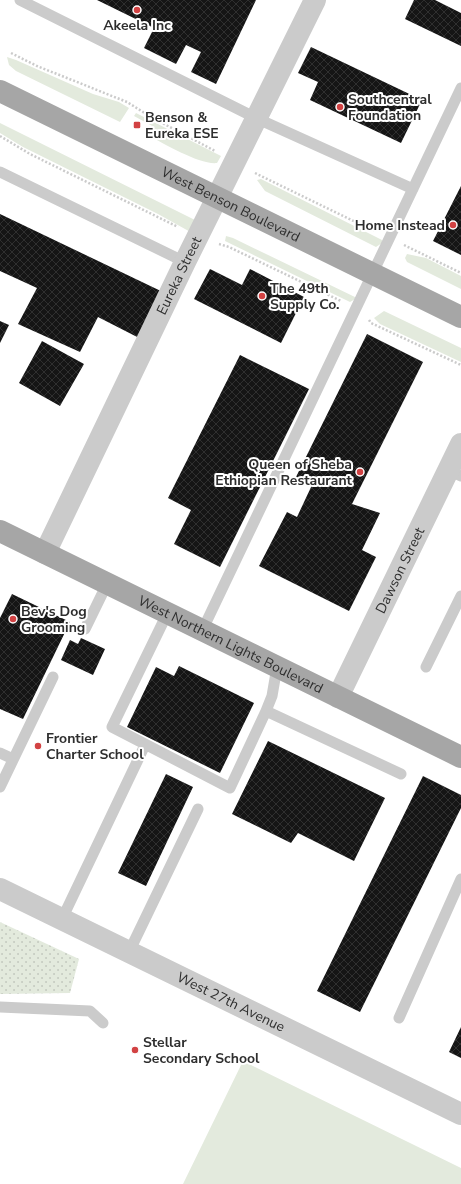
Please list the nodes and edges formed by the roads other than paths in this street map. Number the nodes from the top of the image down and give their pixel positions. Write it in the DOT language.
graph roads {
  1 [pos="20,0"];
  2 [pos="315,0"];
  3 [pos="461,88"];
  4 [pos="0,91"];
  5 [pos="256,118"];
  6 [pos="0,172"];
  7 [pos="413,189"];
  8 [pos="218,198"];
  9 [pos="185,262"];
  10 [pos="372,274"];
  11 [pos="461,317"];
  12 [pos="461,444"];
  13 [pos="455,473"];
  14 [pos="2,536"];
  15 [pos="45,553"];
  16 [pos="107,584"];
  17 [pos="461,596"];
  18 [pos="167,614"];
  19 [pos="84,629"];
  20 [pos="202,630"];
  21 [pos="277,667"];
  22 [pos="426,667"];
  23 [pos="53,677"];
  24 [pos="338,697"];
  25 [pos="266,711"];
  26 [pos="145,745"];
  27 [pos="0,753"];
  28 [pos="461,757"];
  29 [pos="13,759"];
  30 [pos="401,774"];
  31 [pos="0,787"];
  32 [pos="198,810"];
  33 [pos="461,879"];
  34 [pos="0,889"];
  35 [pos="62,920"];
  36 [pos="129,952"];
  37 [pos="0,1007"];
  38 [pos="398,1018"];
  39 [pos="103,1023"];
  40 [pos="461,1114"];
  1 -- 5 [label="lane"];
  2 -- 5 [label="street, Eureka Street"];
  3 -- 7 [label="lane"];
  4 -- 8 [label="main road, West Benson Boulevard"];
  5 -- 7 [label="lane"];
  5 -- 8 [label="street, Eureka Street"];
  6 -- 9 [label="lane"];
  7 -- 10 [label="lane"];
  8 -- 9 [label="street, Eureka Street"];
  8 -- 10 [label="main road, West Benson Boulevard"];
  9 -- 15 [label="street, Eureka Street"];
  10 -- 11 [label="main road, West Benson Boulevard"];
  10 -- 20 [label="lane"];
  12 -- 13 [label="street, Dawson Street"];
  13 -- 24 [label="street, Dawson Street"];
  14 -- 15 [label="main road, West Northern Lights Boulevard"];
  15 -- 16 [label="main road, West Northern Lights Boulevard"];
  16 -- 18 [label="main road, West Northern Lights Boulevard"];
  16 -- 19 [label="lane"];
  17 -- 22 [label="lane"];
  18 -- 20 [label="main road, West Northern Lights Boulevard"];
  18 -- 26 [label="lane"];
  20 -- 21 [label="main road, West Northern Lights Boulevard"];
  21 -- 24 [label="main road, West Northern Lights Boulevard"];
  21 -- 25 [label="lane"];
  23 -- 29 [label="lane"];
  24 -- 28 [label="main road, West Northern Lights Boulevard"];
  25 -- 26 [label="lane"];
  25 -- 30 [label="lane"];
  26 -- 35 [label="lane"];
  27 -- 29 [label="lane"];
  29 -- 31 [label="lane"];
  32 -- 36 [label="lane"];
  33 -- 38 [label="lane"];
  34 -- 35 [label="street, West 27th Avenue"];
  35 -- 36 [label="street, West 27th Avenue"];
  36 -- 40 [label="street, West 27th Avenue"];
  37 -- 39 [label="lane"];
}
